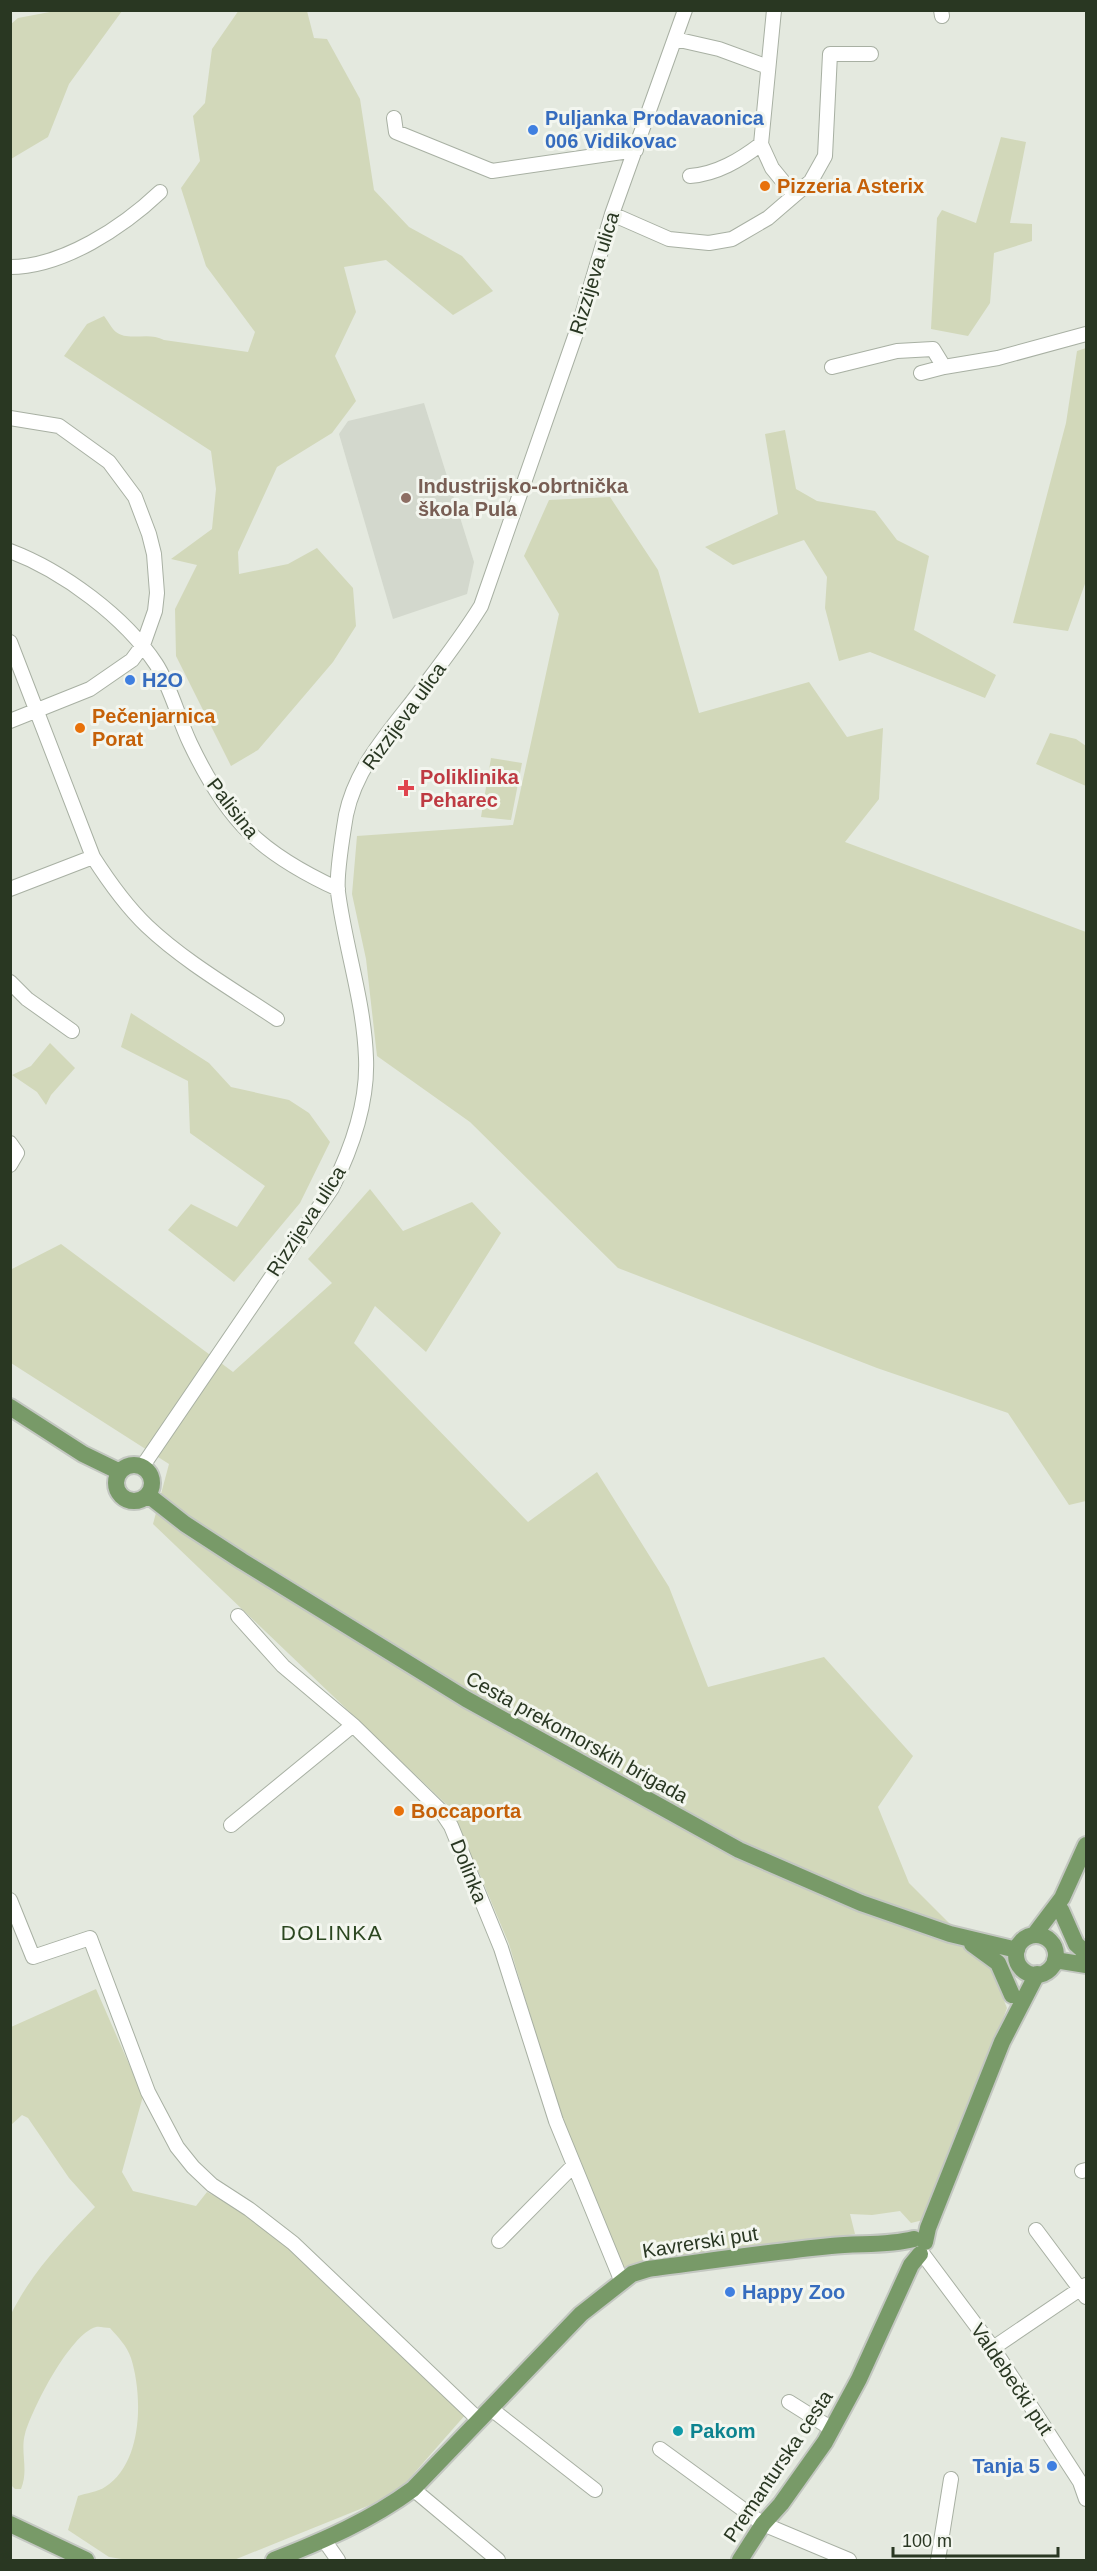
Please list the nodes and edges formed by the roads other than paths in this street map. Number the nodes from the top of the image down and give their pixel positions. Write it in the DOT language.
graph roads {
  1 [pos="685,10"];
  2 [pos="774,10"];
  3 [pos="675,39"];
  4 [pos="871,54"];
  5 [pos="768,67"];
  6 [pos="394,118"];
  7 [pos="761,144"];
  8 [pos="636,150"];
  9 [pos="690,176"];
  10 [pos="160,192"];
  11 [pos="794,195"];
  12 [pos="612,214"];
  13 [pos="10,267"];
  14 [pos="1086,334"];
  15 [pos="832,367"];
  16 [pos="944,367"];
  17 [pos="921,373"];
  18 [pos="10,418"];
  19 [pos="10,551"];
  20 [pos="10,642"];
  21 [pos="143,645"];
  22 [pos="37,712"];
  23 [pos="10,721"];
  24 [pos="93,857"];
  25 [pos="10,889"];
  26 [pos="338,889"];
  27 [pos="10,982"];
  28 [pos="277,1019"];
  29 [pos="72,1031"];
  30 [pos="10,1143"];
  31 [pos="10,1165"];
  32 [pos="10,1407"];
  33 [pos="142,1467"];
  34 [pos="120,1472"];
  35 [pos="148,1495"];
  36 [pos="238,1616"];
  37 [pos="353,1725"];
  38 [pos="231,1825"];
  39 [pos="1086,1845"];
  40 [pos="10,1900"];
  41 [pos="1062,1904"];
  42 [pos="1034,1935"];
  43 [pos="961,1937"];
  44 [pos="1051,1942"];
  45 [pos="1086,1953"];
  46 [pos="1019,1958"];
  47 [pos="1055,1960"];
  48 [pos="1086,1965"];
  49 [pos="1037,1974"];
  50 [pos="1012,1995"];
  51 [pos="1002,2042"];
  52 [pos="574,2165"];
  53 [pos="1036,2229"];
  54 [pos="500,2241"];
  55 [pos="918,2248"];
  56 [pos="622,2282"];
  57 [pos="1085,2290"];
  58 [pos="993,2348"];
  59 [pos="789,2402"];
  60 [pos="485,2414"];
  61 [pos="832,2429"];
  62 [pos="660,2449"];
  63 [pos="951,2479"];
  64 [pos="413,2489"];
  65 [pos="595,2490"];
  66 [pos="1086,2499"];
  67 [pos="763,2524"];
  68 [pos="18,2528"];
  69 [pos="324,2540"];
  70 [pos="86,2560"];
  71 [pos="274,2560"];
  72 [pos="338,2560"];
  73 [pos="498,2560"];
  74 [pos="740,2560"];
  75 [pos="849,2560"];
  76 [pos="938,2560"];
  1 -- 3 [label="street, Rizzijeva ulica"];
  2 -- 5 [label="street"];
  3 -- 5 [label="street"];
  3 -- 8 [label="street, Rizzijeva ulica"];
  4 -- 11 [label="street"];
  5 -- 7 [label="street"];
  6 -- 8 [label="street"];
  7 -- 9 [label="street"];
  7 -- 11 [label="street"];
  8 -- 12 [label="street, Rizzijeva ulica"];
  10 -- 13 [label="street"];
  11 -- 12 [label="street"];
  12 -- 26 [label="street, Rizzijeva ulica"];
  14 -- 16 [label="street"];
  15 -- 16 [label="street"];
  16 -- 17 [label="street"];
  18 -- 21 [label="street"];
  19 -- 21 [label="street, Palisina"];
  20 -- 22 [label="street"];
  21 -- 22 [label="street"];
  21 -- 26 [label="street, Palisina"];
  22 -- 23 [label="street"];
  22 -- 24 [label="street"];
  24 -- 25 [label="street"];
  24 -- 28 [label="street"];
  26 -- 33 [label="street, Rizzijeva ulica"];
  27 -- 29 [label="street"];
  30 -- 31 [label="street"];
  32 -- 34 [label="main road"];
  33 -- 34 [label="main road"];
  33 -- 35 [label="main road"];
  34 -- 35 [label="main road"];
  35 -- 43 [label="main road, Cesta prekomorskih brigada"];
  36 -- 37 [label="street, Dolinka"];
  37 -- 38 [label="street"];
  37 -- 52 [label="street, Dolinka"];
  39 -- 41 [label="main road"];
  40 -- 60 [label="street"];
  41 -- 42 [label="main road"];
  41 -- 44 [label="main road"];
  41 -- 45 [label="main road"];
  42 -- 44 [label="main road"];
  42 -- 46 [label="main road"];
  43 -- 46 [label="main road, Cesta prekomorskih brigada"];
  43 -- 50 [label="main road"];
  44 -- 47 [label="main road"];
  46 -- 49 [label="main road"];
  46 -- 50 [label="main road, Premanturska cesta"];
  47 -- 48 [label="main road"];
  47 -- 49 [label="main road"];
  49 -- 51 [label="main road, Premanturska cesta"];
  50 -- 51 [label="main road, Premanturska cesta"];
  51 -- 55 [label="main road, Premanturska cesta"];
  52 -- 54 [label="street"];
  52 -- 56 [label="street, Dolinka"];
  53 -- 57 [label="street"];
  55 -- 56 [label="main road, Kavrerski put"];
  55 -- 58 [label="street, Valdebečki put"];
  55 -- 61 [label="main road, Premanturska cesta"];
  56 -- 60 [label="main road, Kavrerski put"];
  57 -- 58 [label="street"];
  58 -- 66 [label="street, Valdebečki put"];
  59 -- 61 [label="street"];
  60 -- 64 [label="main road, Kavrerski put"];
  60 -- 65 [label="street"];
  61 -- 67 [label="main road, Premanturska cesta"];
  62 -- 67 [label="street"];
  63 -- 76 [label="street"];
  64 -- 69 [label="main road, Kavrerski put"];
  64 -- 73 [label="street"];
  67 -- 74 [label="main road, Premanturska cesta"];
  67 -- 75 [label="street"];
  68 -- 70 [label="main road"];
  69 -- 71 [label="main road, Kavrerski put"];
  69 -- 72 [label="street"];
}
